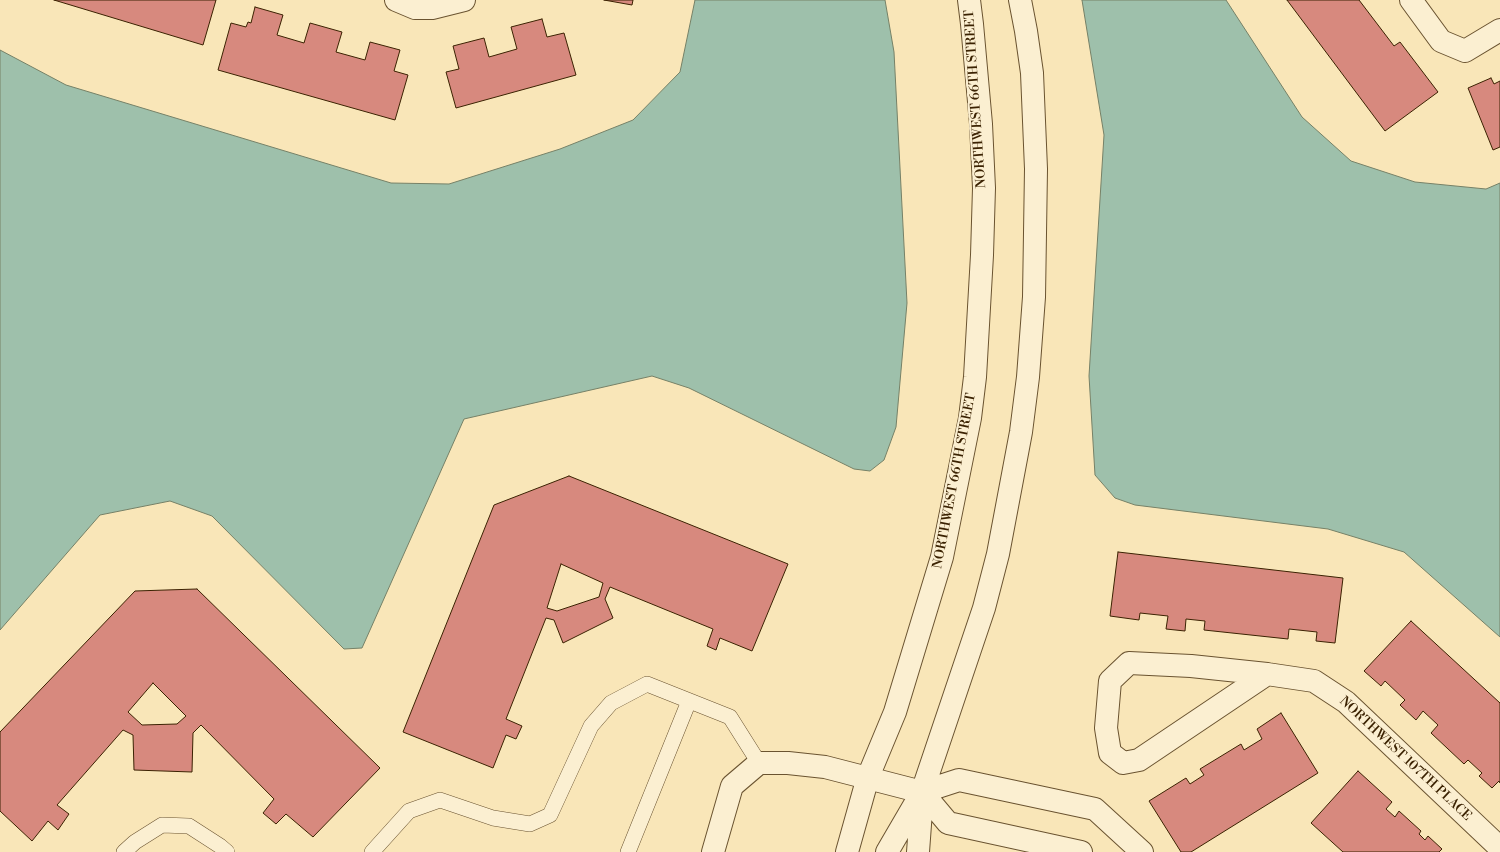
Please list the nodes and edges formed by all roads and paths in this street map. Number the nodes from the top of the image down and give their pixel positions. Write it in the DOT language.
graph roads {
  1 [pos="396,0"];
  2 [pos="464,0"];
  3 [pos="969,0"];
  4 [pos="1020,0"];
  5 [pos="1411,0"];
  6 [pos="1500,30"];
  7 [pos="1267,674"];
  8 [pos="689,701"];
  9 [pos="759,763"];
  10 [pos="868,777"];
  11 [pos="922,792"];
  12 [pos="1500,848"];
  13 [pos="124,852"];
  14 [pos="227,852"];
  15 [pos="372,852"];
  16 [pos="628,852"];
  17 [pos="713,852"];
  18 [pos="847,852"];
  19 [pos="887,852"];
  20 [pos="918,852"];
  21 [pos="1081,852"];
  22 [pos="1142,852"];
  1 -- 2 [label="street"];
  3 -- 10 [label="street, NORTHWEST 66TH STREET"];
  4 -- 11 [label="street"];
  5 -- 6 [label="street"];
  7 -- 7 [label="street, NORTHWEST 107TH PLACE"];
  7 -- 12 [label="street, NORTHWEST 107TH PLACE"];
  8 -- 9 [label="lane"];
  8 -- 15 [label="lane"];
  8 -- 16 [label="lane"];
  9 -- 10 [label="street"];
  9 -- 17 [label="street"];
  10 -- 11 [label="street"];
  10 -- 18 [label="street, NORTHWEST 66TH STREET"];
  11 -- 19 [label="street"];
  11 -- 20 [label="street"];
  11 -- 21 [label="street"];
  11 -- 22 [label="street"];
  13 -- 14 [label="lane"];
}
